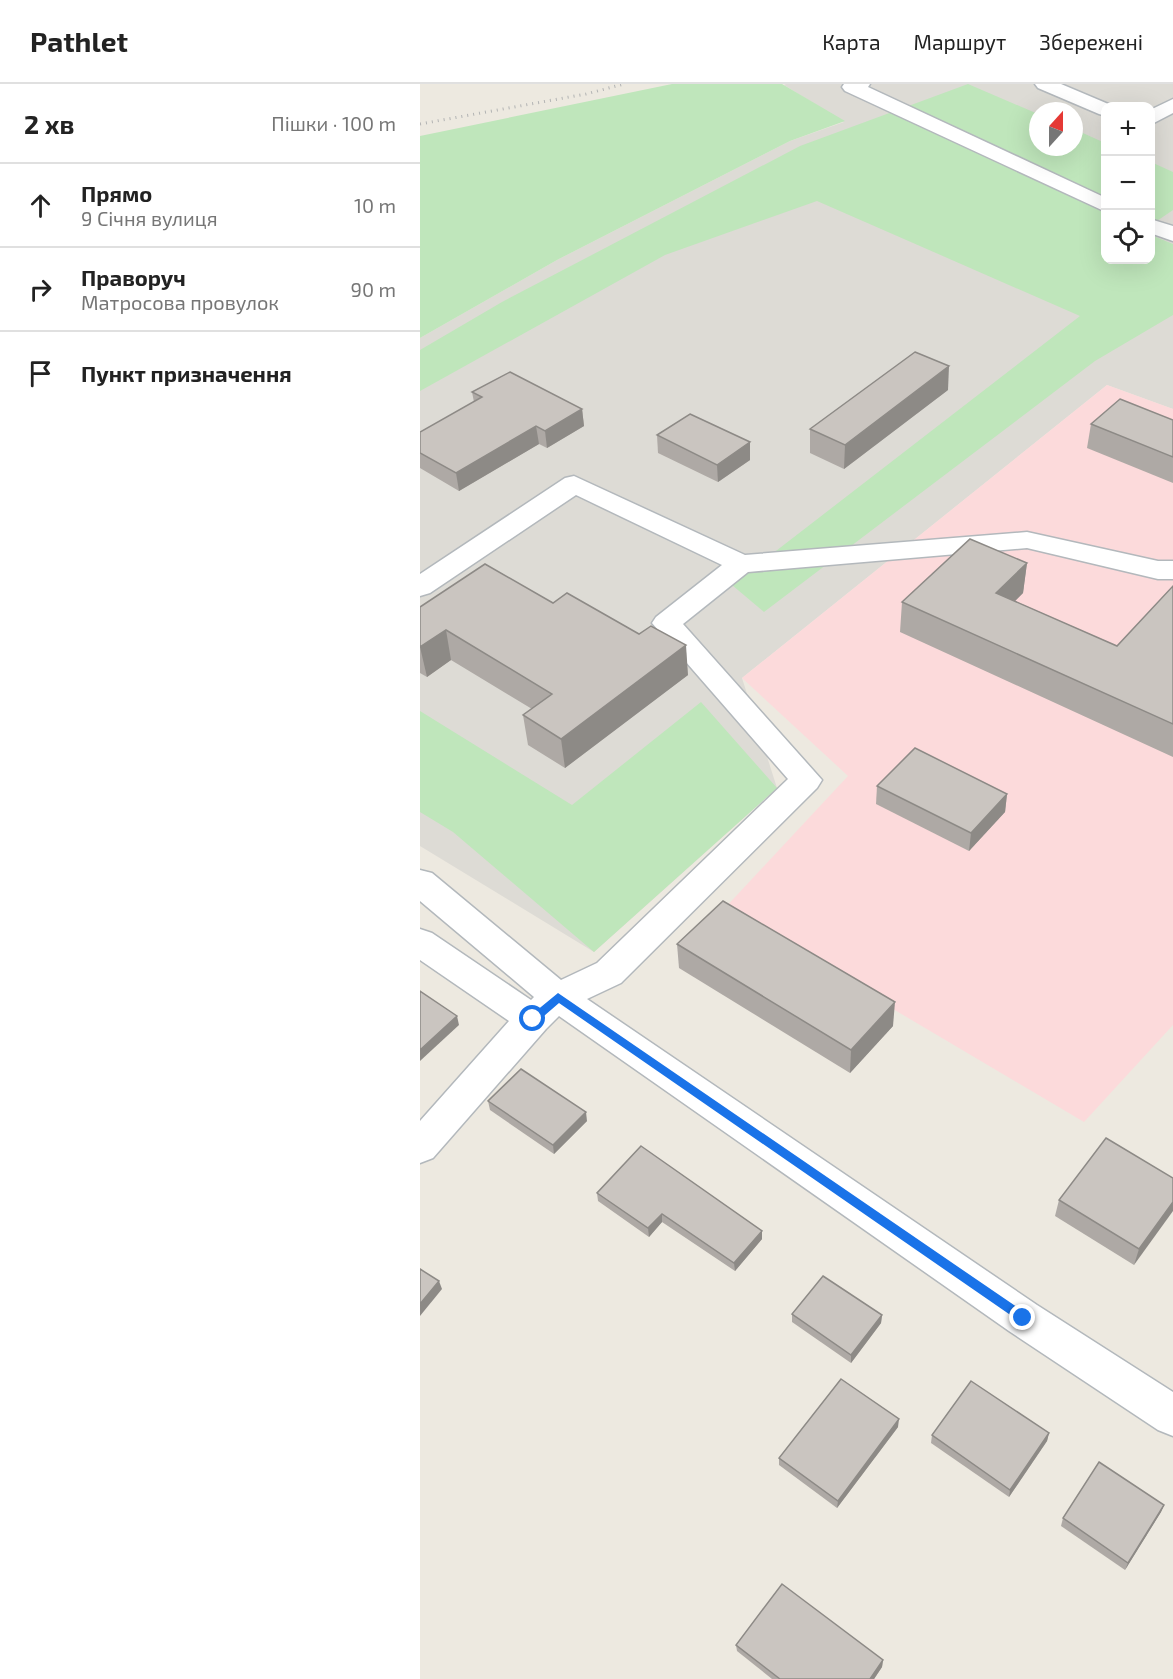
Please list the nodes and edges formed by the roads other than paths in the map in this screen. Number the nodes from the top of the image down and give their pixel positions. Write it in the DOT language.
graph roads {
  1 [pos="860,84"];
  2 [pos="1045,84"];
  3 [pos="1173,105"];
  4 [pos="1101,108"];
  5 [pos="1155,116"];
  6 [pos="1101,204"];
  7 [pos="1155,227"];
  8 [pos="1173,234"];
  9 [pos="741,564"];
  10 [pos="1173,570"];
  11 [pos="420,587"];
  12 [pos="420,882"];
  13 [pos="420,942"];
  14 [pos="546,1008"];
  15 [pos="420,1147"];
  16 [pos="1173,1416"];
  1 -- 6 [label="street"];
  2 -- 4 [label="street"];
  3 -- 5 [label="street"];
  7 -- 8 [label="street"];
  9 -- 10 [label="street"];
  9 -- 11 [label="street"];
  9 -- 14 [label="street"];
  12 -- 14 [label="street"];
  13 -- 14 [label="street"];
  14 -- 15 [label="street"];
  14 -- 16 [label="street"];
}
